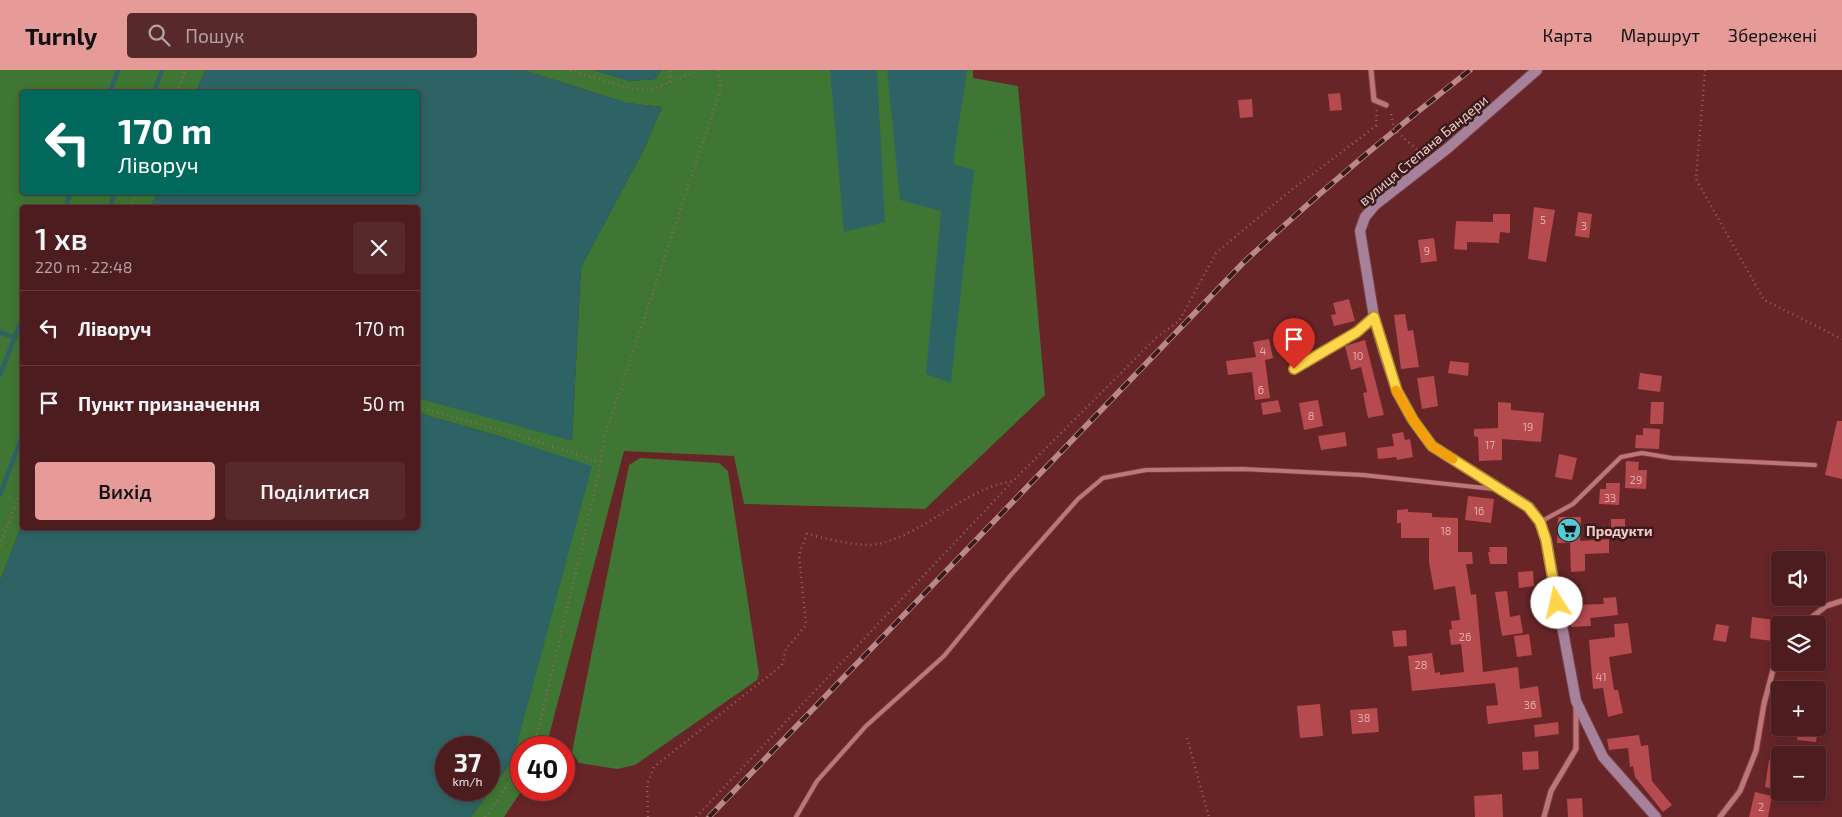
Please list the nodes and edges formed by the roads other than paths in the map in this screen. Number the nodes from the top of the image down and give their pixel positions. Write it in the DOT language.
graph roads {
  1 [pos="1371,70"];
  2 [pos="1537,70"];
  3 [pos="1386,106"];
  4 [pos="1374,317"];
  5 [pos="1294,369"];
  6 [pos="1815,465"];
  7 [pos="1501,490"];
  8 [pos="1540,522"];
  9 [pos="1842,601"];
  10 [pos="1813,616"];
  11 [pos="1773,671"];
  12 [pos="1576,701"];
  13 [pos="796,817"];
  14 [pos="1544,817"];
  15 [pos="1656,817"];
  16 [pos="1720,817"];
  1 -- 3 [label="street"];
  2 -- 4 [label="street, вулиця Степана Бандери"];
  4 -- 5 [label="lane"];
  4 -- 7 [label="street, вулиця Степана Бандери"];
  6 -- 8 [label="lane"];
  7 -- 8 [label="street, вулиця Степана Бандери"];
  7 -- 13 [label="lane"];
  8 -- 12 [label="street, вулиця Степана Бандери"];
  9 -- 10 [label="street"];
  11 -- 16 [label="street"];
  12 -- 14 [label="street"];
  12 -- 15 [label="street, вулиця Степана Бандери"];
}
